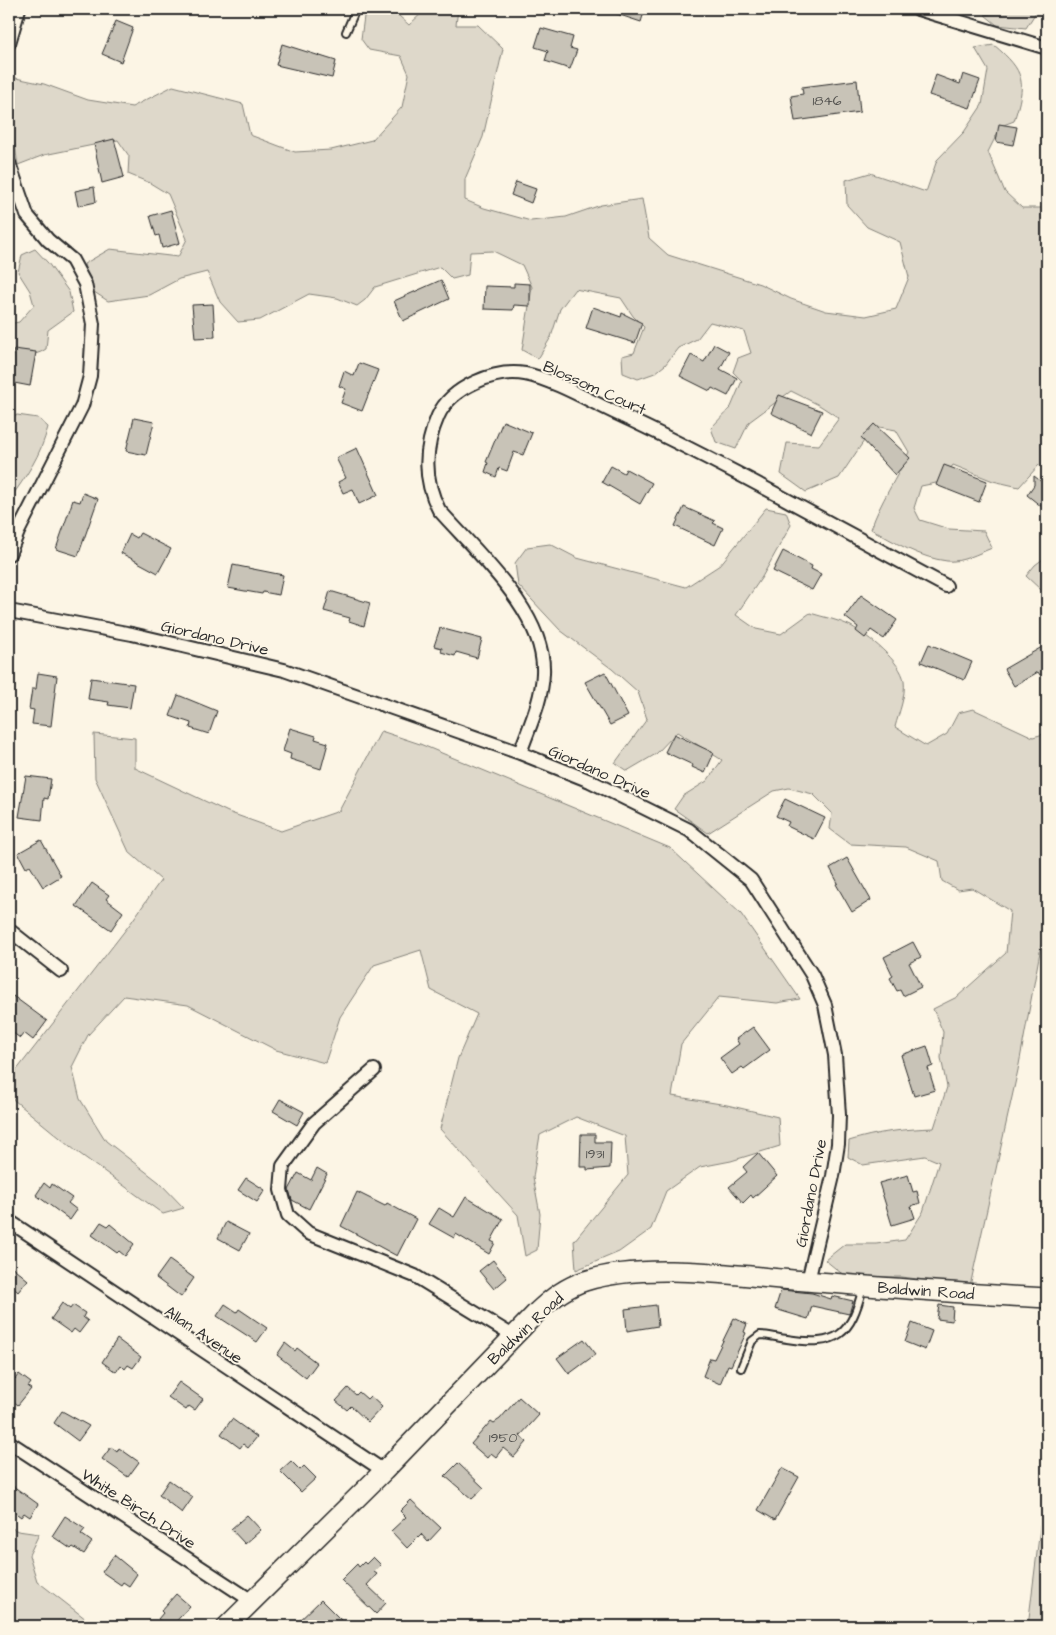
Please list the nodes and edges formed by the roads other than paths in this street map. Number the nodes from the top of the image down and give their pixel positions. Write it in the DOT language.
graph roads {
  1 [pos="19,9"];
  2 [pos="356,9"];
  3 [pos="918,9"];
  4 [pos="346,32"];
  5 [pos="9,43"];
  6 [pos="1047,48"];
  7 [pos="9,162"];
  8 [pos="9,554"];
  9 [pos="946,586"];
  10 [pos="9,611"];
  11 [pos="520,753"];
  12 [pos="9,930"];
  13 [pos="61,971"];
  14 [pos="374,1070"];
  15 [pos="9,1221"];
  16 [pos="808,1281"];
  17 [pos="864,1286"];
  18 [pos="1047,1298"];
  19 [pos="513,1336"];
  20 [pos="742,1368"];
  21 [pos="9,1442"];
  22 [pos="384,1471"];
  23 [pos="252,1601"];
  24 [pos="227,1626"];
  1 -- 5 [label="street"];
  2 -- 4 [label="lane"];
  3 -- 6 [label="street"];
  7 -- 8 [label="street"];
  9 -- 11 [label="street, Blossom Court"];
  10 -- 11 [label="street, Giordano Drive"];
  11 -- 16 [label="street, Giordano Drive"];
  12 -- 13 [label="street"];
  14 -- 19 [label="street"];
  15 -- 22 [label="street, Allan Avenue"];
  16 -- 17 [label="street, Baldwin Road"];
  16 -- 19 [label="street, Baldwin Road"];
  17 -- 18 [label="street, Baldwin Road"];
  17 -- 20 [label="lane"];
  19 -- 22 [label="street, Baldwin Road"];
  21 -- 23 [label="street, White Birch Drive"];
  22 -- 23 [label="street, Baldwin Road"];
  23 -- 24 [label="street, Baldwin Road"];
}
